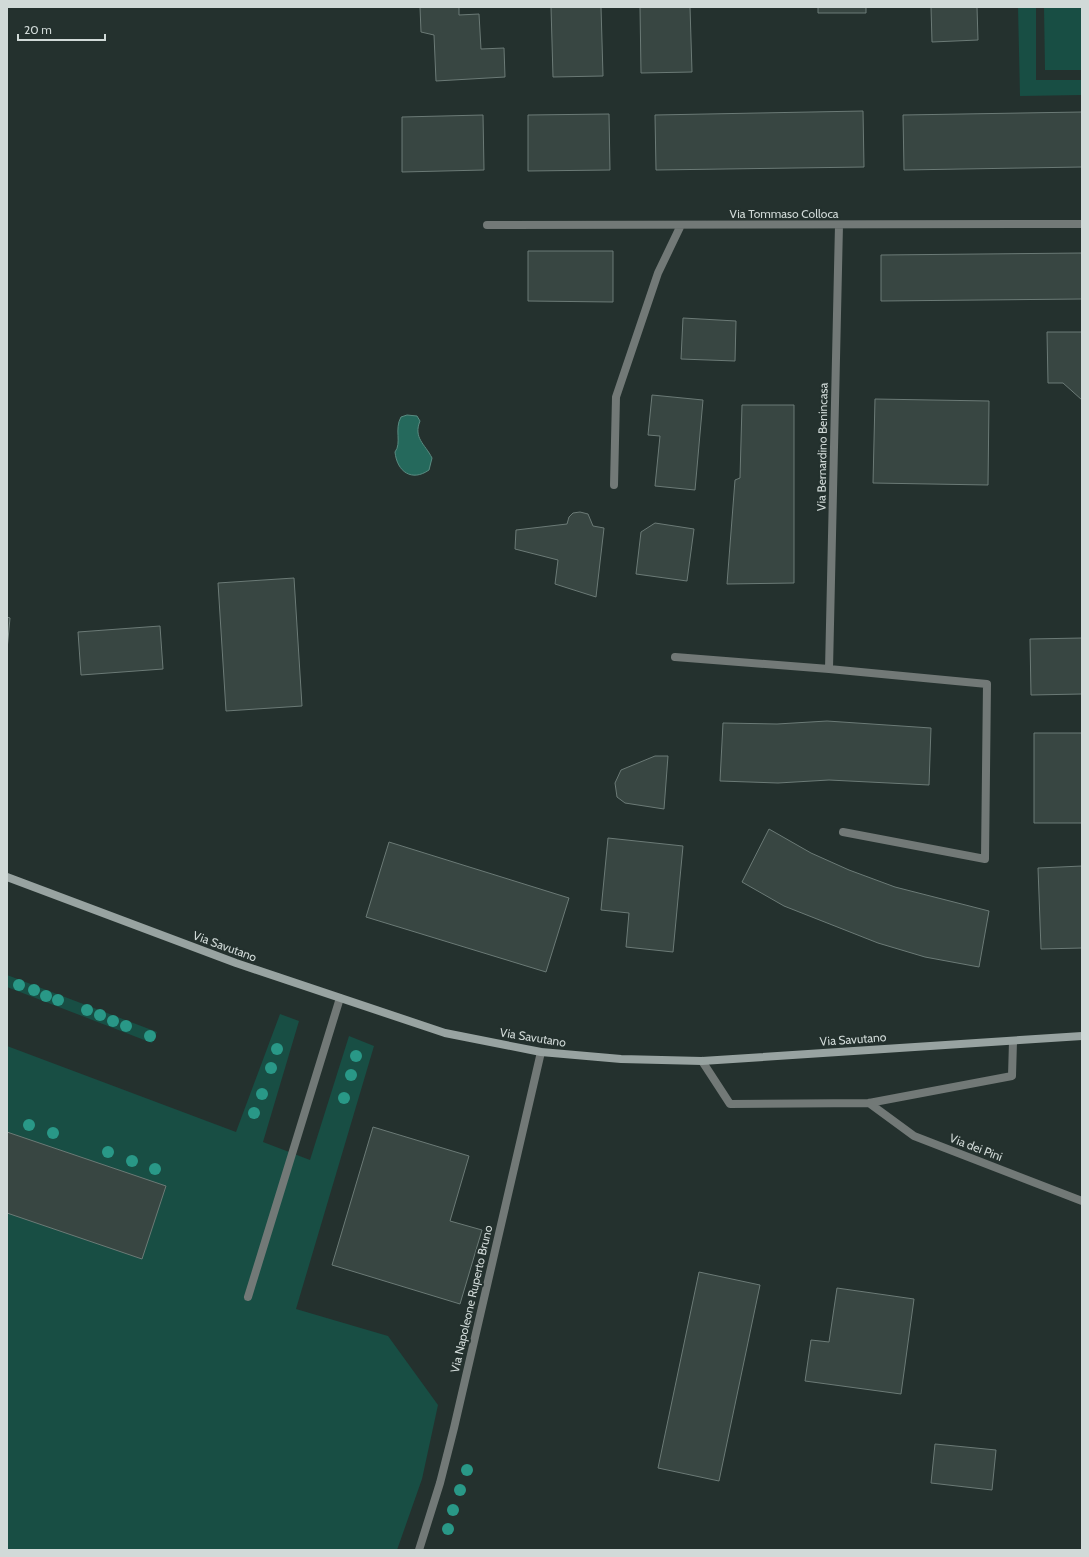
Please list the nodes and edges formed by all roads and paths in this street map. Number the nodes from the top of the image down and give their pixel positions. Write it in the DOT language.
graph roads {
  1 [pos="1082,224"];
  2 [pos="487,225"];
  3 [pos="839,225"];
  4 [pos="680,226"];
  5 [pos="614,485"];
  6 [pos="675,657"];
  7 [pos="829,669"];
  8 [pos="843,832"];
  9 [pos="7,877"];
  10 [pos="340,998"];
  11 [pos="1082,1036"];
  12 [pos="1013,1041"];
  13 [pos="541,1052"];
  14 [pos="702,1061"];
  15 [pos="869,1103"];
  16 [pos="1082,1201"];
  17 [pos="248,1297"];
  18 [pos="419,1550"];
  1 -- 3 [label="street, Via Tommaso Colloca"];
  2 -- 4 [label="street, Via Tommaso Colloca"];
  3 -- 4 [label="street, Via Tommaso Colloca"];
  3 -- 7 [label="street, Via Bernardino Benincasa"];
  4 -- 5 [label="street"];
  6 -- 7 [label="street"];
  7 -- 8 [label="street"];
  9 -- 10 [label="street, Via Savutano"];
  10 -- 13 [label="street, Via Savutano"];
  10 -- 17 [label="street"];
  11 -- 12 [label="street, Via Savutano"];
  12 -- 14 [label="street, Via Savutano"];
  12 -- 15 [label="street"];
  13 -- 14 [label="street, Via Savutano"];
  13 -- 18 [label="street, Via Napoleone Ruperto Bruno"];
  14 -- 15 [label="street"];
  15 -- 16 [label="street, Via dei Pini"];
}
